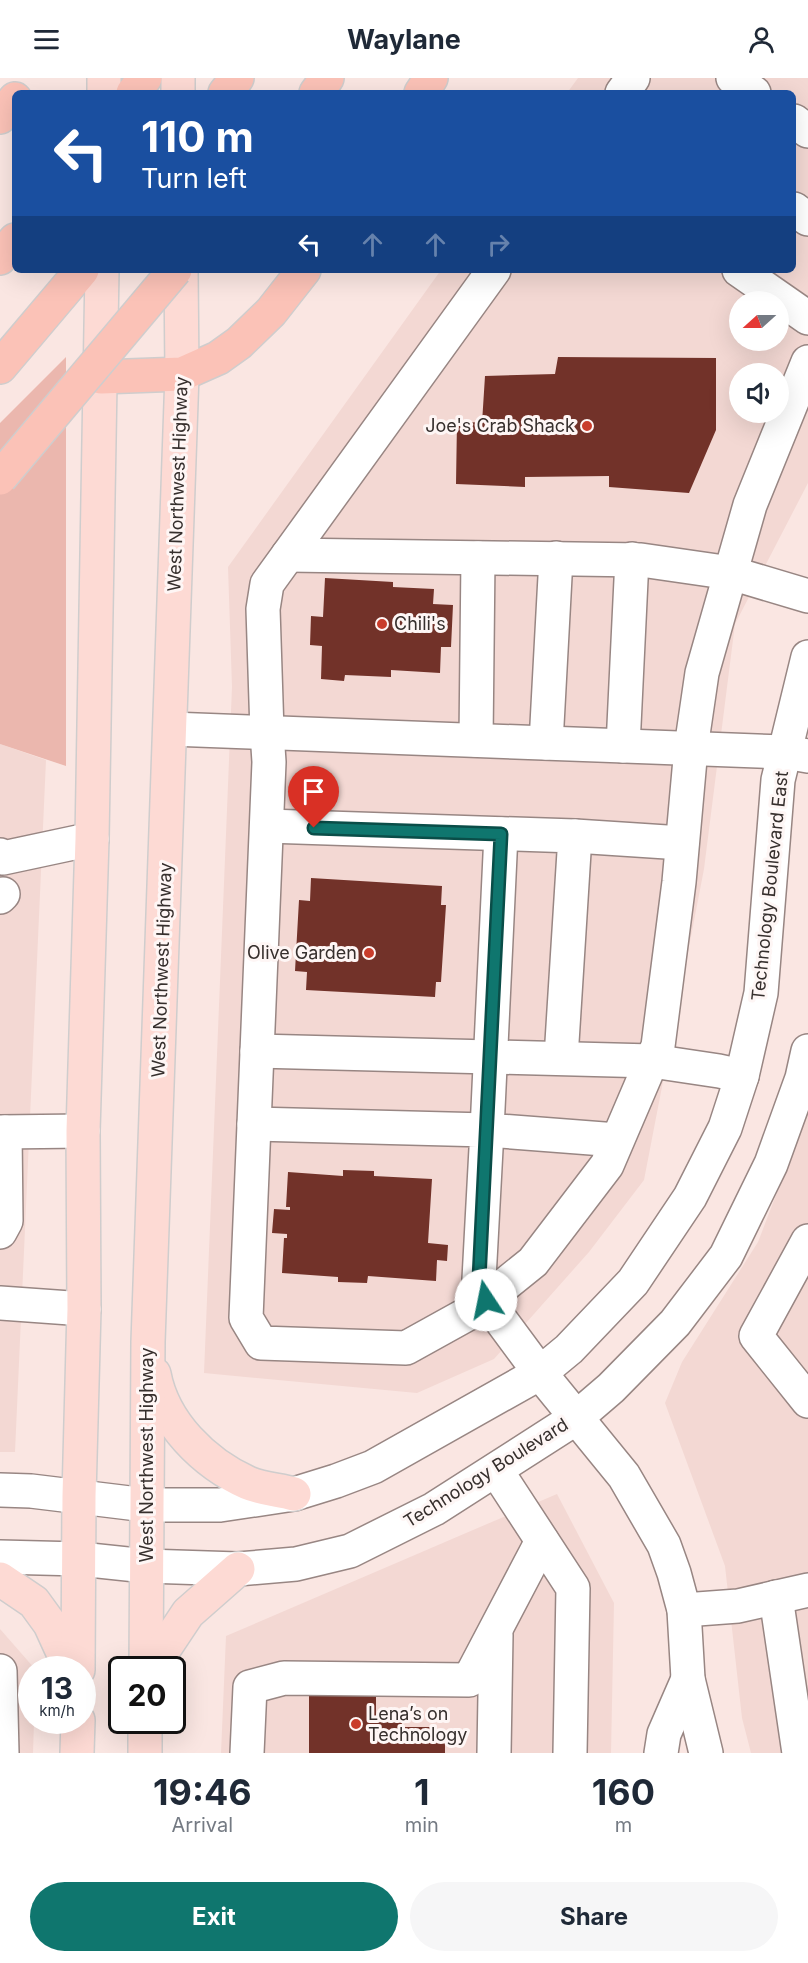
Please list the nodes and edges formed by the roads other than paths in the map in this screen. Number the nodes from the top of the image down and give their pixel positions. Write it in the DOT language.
graph roads {
  1 [pos="33,78"];
  2 [pos="145,78"];
  3 [pos="237,78"];
  4 [pos="733,78"];
  5 [pos="23,90"];
  6 [pos="135,90"];
  7 [pos="227,90"];
  8 [pos="750,90"];
  9 [pos="12,103"];
  10 [pos="0,117"];
  11 [pos="12,244"];
  12 [pos="0,258"];
  13 [pos="80,273"];
  14 [pos="102,273"];
  15 [pos="172,273"];
  16 [pos="181,273"];
  17 [pos="302,273"];
  18 [pos="492,273"];
  19 [pos="743,273"];
  20 [pos="808,318"];
  21 [pos="808,362"];
  22 [pos="0,367"];
  23 [pos="182,374"];
  24 [pos="101,377"];
  25 [pos="0,478"];
  26 [pos="288,555"];
  27 [pos="478,558"];
  28 [pos="556,558"];
  29 [pos="632,559"];
  30 [pos="731,573"];
  31 [pos="808,596"];
  32 [pos="808,657"];
  33 [pos="171,729"];
  34 [pos="267,732"];
  35 [pos="476,740"];
  36 [pos="546,743"];
  37 [pos="623,746"];
  38 [pos="691,748"];
  39 [pos="796,754"];
  40 [pos="267,826"];
  41 [pos="501,834"];
  42 [pos="574,836"];
  43 [pos="92,839"];
  44 [pos="682,843"];
  45 [pos="0,855"];
  46 [pos="257,1051"];
  47 [pos="808,1051"];
  48 [pos="490,1057"];
  49 [pos="561,1058"];
  50 [pos="652,1061"];
  51 [pos="742,1076"];
  52 [pos="801,1102"];
  53 [pos="254,1124"];
  54 [pos="487,1130"];
  55 [pos="83,1131"];
  56 [pos="2,1132"];
  57 [pos="617,1140"];
  58 [pos="0,1232"];
  59 [pos="808,1241"];
  60 [pos="486,1300"];
  61 [pos="0,1303"];
  62 [pos="84,1309"];
  63 [pos="148,1342"];
  64 [pos="540,1373"];
  65 [pos="808,1401"];
  66 [pos="576,1418"];
  67 [pos="496,1470"];
  68 [pos="0,1490"];
  69 [pos="294,1494"];
  70 [pos="79,1496"];
  71 [pos="146,1505"];
  72 [pos="542,1541"];
  73 [pos="0,1557"];
  74 [pos="80,1559"];
  75 [pos="146,1566"];
  76 [pos="238,1569"];
  77 [pos="0,1579"];
  78 [pos="808,1590"];
  79 [pos="776,1597"];
  80 [pos="684,1610"];
  81 [pos="496,1628"];
  82 [pos="65,1656"];
  83 [pos="78,1656"];
  84 [pos="148,1656"];
  85 [pos="158,1656"];
  86 [pos="0,1671"];
  87 [pos="688,1679"];
  88 [pos="78,1734"];
  89 [pos="145,1734"];
  90 [pos="2,1753"];
  91 [pos="77,1753"];
  92 [pos="145,1753"];
  93 [pos="247,1753"];
  94 [pos="494,1753"];
  95 [pos="570,1753"];
  96 [pos="662,1753"];
  97 [pos="706,1753"];
  98 [pos="799,1753"];
  1 -- 5 [label="highway"];
  2 -- 6 [label="highway"];
  3 -- 7 [label="highway"];
  4 -- 8 [label="street"];
  9 -- 10 [label="highway"];
  11 -- 12 [label="highway"];
  13 -- 22 [label="highway"];
  14 -- 24 [label="main road"];
  15 -- 25 [label="highway, bridge"];
  16 -- 23 [label="main road, West Northwest Highway"];
  17 -- 23 [label="highway"];
  18 -- 26 [label="street"];
  19 -- 20 [label="street"];
  21 -- 30 [label="street"];
  23 -- 24 [label="highway"];
  23 -- 33 [label="main road, West Northwest Highway"];
  24 -- 43 [label="main road"];
  26 -- 27 [label="street"];
  26 -- 34 [label="street"];
  27 -- 28 [label="street"];
  27 -- 35 [label="street"];
  28 -- 29 [label="street"];
  28 -- 36 [label="street"];
  29 -- 30 [label="street"];
  29 -- 37 [label="street"];
  30 -- 31 [label="street"];
  30 -- 38 [label="street"];
  32 -- 39 [label="street, Technology Boulevard East"];
  33 -- 34 [label="street"];
  33 -- 63 [label="main road, West Northwest Highway"];
  34 -- 35 [label="street"];
  34 -- 40 [label="street"];
  35 -- 36 [label="street"];
  36 -- 37 [label="street"];
  37 -- 38 [label="street"];
  38 -- 39 [label="street"];
  38 -- 44 [label="street"];
  39 -- 51 [label="street, Technology Boulevard East"];
  40 -- 41 [label="street"];
  40 -- 46 [label="street"];
  41 -- 42 [label="street"];
  41 -- 48 [label="street"];
  42 -- 44 [label="street"];
  42 -- 49 [label="street"];
  43 -- 45 [label="street"];
  43 -- 55 [label="main road"];
  44 -- 50 [label="street"];
  46 -- 48 [label="street"];
  46 -- 53 [label="street"];
  47 -- 52 [label="street"];
  48 -- 49 [label="street"];
  48 -- 54 [label="street"];
  49 -- 50 [label="street"];
  50 -- 51 [label="street"];
  50 -- 57 [label="street"];
  51 -- 64 [label="street, Technology Boulevard East"];
  52 -- 66 [label="street"];
  53 -- 54 [label="street"];
  53 -- 60 [label="street"];
  54 -- 57 [label="street"];
  54 -- 60 [label="street"];
  55 -- 56 [label="street"];
  55 -- 62 [label="main road"];
  56 -- 58 [label="street"];
  57 -- 60 [label="street"];
  59 -- 65 [label="street"];
  60 -- 64 [label="street"];
  61 -- 62 [label="street"];
  62 -- 70 [label="main road"];
  63 -- 69 [label="main road"];
  63 -- 71 [label="main road, West Northwest Highway"];
  64 -- 66 [label="street"];
  64 -- 69 [label="street"];
  66 -- 67 [label="street, Technology Boulevard"];
  66 -- 80 [label="street"];
  67 -- 72 [label="street"];
  67 -- 76 [label="street, Technology Boulevard"];
  68 -- 70 [label="street"];
  69 -- 71 [label="street"];
  70 -- 71 [label="street"];
  70 -- 74 [label="main road"];
  71 -- 75 [label="main road, West Northwest Highway"];
  72 -- 81 [label="street"];
  72 -- 95 [label="street"];
  73 -- 74 [label="street, Technology Boulevard"];
  74 -- 75 [label="street, Technology Boulevard"];
  74 -- 83 [label="main road"];
  75 -- 76 [label="street, Technology Boulevard"];
  75 -- 84 [label="main road, West Northwest Highway"];
  76 -- 85 [label="main road"];
  77 -- 82 [label="main road"];
  78 -- 79 [label="street"];
  79 -- 80 [label="street"];
  79 -- 98 [label="street"];
  80 -- 87 [label="street"];
  81 -- 93 [label="street"];
  81 -- 94 [label="street"];
  86 -- 90 [label="street"];
  87 -- 96 [label="street"];
  87 -- 97 [label="street"];
  88 -- 91 [label="main road"];
  89 -- 92 [label="main road"];
}
